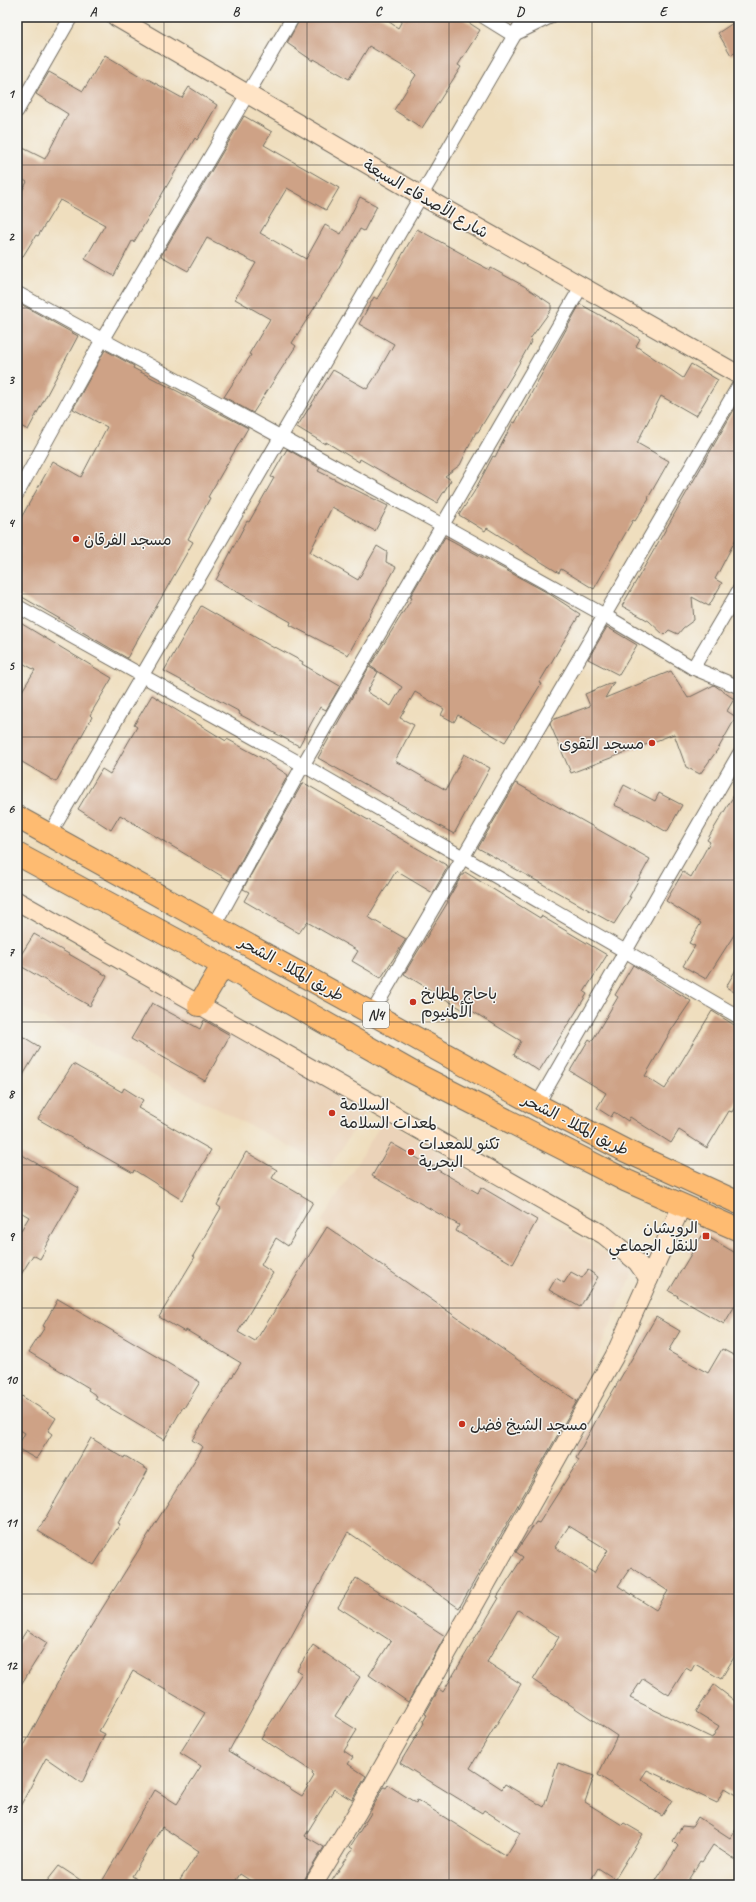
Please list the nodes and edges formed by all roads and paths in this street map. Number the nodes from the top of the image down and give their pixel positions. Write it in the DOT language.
graph roads {
  1 [pos="71,17"];
  2 [pos="116,17"];
  3 [pos="293,17"];
  4 [pos="484,17"];
  5 [pos="525,17"];
  6 [pos="550,17"];
  7 [pos="513,35"];
  8 [pos="248,94"];
  9 [pos="17,111"];
  10 [pos="420,195"];
  11 [pos="581,288"];
  12 [pos="17,293"];
  13 [pos="102,340"];
  14 [pos="739,375"];
  15 [pos="739,385"];
  16 [pos="280,437"];
  17 [pos="17,494"];
  18 [pos="442,525"];
  19 [pos="739,590"];
  20 [pos="17,606"];
  21 [pos="604,615"];
  22 [pos="693,668"];
  23 [pos="143,677"];
  24 [pos="739,687"];
  25 [pos="739,754"];
  26 [pos="303,765"];
  27 [pos="17,817"];
  28 [pos="50,834"];
  29 [pos="17,854"];
  30 [pos="464,856"];
  31 [pos="17,901"];
  32 [pos="214,926"];
  33 [pos="626,950"];
  34 [pos="223,965"];
  35 [pos="199,1005"];
  36 [pos="372,1013"];
  37 [pos="739,1017"];
  38 [pos="425,1042"];
  39 [pos="410,1071"];
  40 [pos="538,1105"];
  41 [pos="739,1203"];
  42 [pos="682,1205"];
  43 [pos="739,1230"];
  44 [pos="649,1280"];
  45 [pos="312,1885"];
  1 -- 9 [label="street"];
  2 -- 8 [label="street, شارع الأصدقاء السبعة"];
  3 -- 8 [label="street"];
  4 -- 7 [label="street"];
  5 -- 7 [label="street"];
  6 -- 7 [label="street"];
  7 -- 10 [label="street"];
  8 -- 10 [label="street, شارع الأصدقاء السبعة"];
  8 -- 13 [label="street"];
  10 -- 11 [label="street, شارع الأصدقاء السبعة"];
  10 -- 16 [label="street"];
  11 -- 14 [label="street, شارع الأصدقاء السبعة"];
  11 -- 18 [label="street"];
  12 -- 13 [label="street"];
  13 -- 16 [label="street"];
  13 -- 17 [label="street"];
  15 -- 21 [label="street"];
  16 -- 18 [label="street"];
  16 -- 23 [label="street"];
  18 -- 21 [label="street"];
  18 -- 26 [label="street"];
  19 -- 22 [label="street"];
  20 -- 23 [label="street"];
  21 -- 22 [label="street"];
  21 -- 30 [label="street"];
  22 -- 24 [label="street"];
  23 -- 26 [label="street"];
  23 -- 28 [label="street"];
  25 -- 33 [label="street"];
  26 -- 30 [label="street"];
  26 -- 32 [label="street"];
  27 -- 28 [label="highway, طريق المكلا - الشحر / N4"];
  28 -- 32 [label="highway, طريق المكلا - الشحر / N4"];
  29 -- 34 [label="highway, طريق المكلا - الشحر / N4"];
  30 -- 33 [label="street"];
  30 -- 36 [label="street"];
  31 -- 35 [label="street"];
  32 -- 36 [label="highway, طريق المكلا - الشحر / N4"];
  33 -- 37 [label="street"];
  33 -- 40 [label="street"];
  34 -- 35 [label="highway"];
  34 -- 39 [label="highway, طريق المكلا - الشحر / N4"];
  35 -- 44 [label="street"];
  36 -- 38 [label="highway, طريق المكلا - الشحر / N4"];
  38 -- 39 [label="highway"];
  38 -- 40 [label="highway, طريق المكلا - الشحر / N4"];
  39 -- 42 [label="highway, طريق المكلا - الشحر / N4"];
  40 -- 41 [label="highway, طريق المكلا - الشحر / N4"];
  42 -- 43 [label="highway, طريق المكلا - الشحر / N4"];
  42 -- 44 [label="street"];
  44 -- 45 [label="street"];
}
